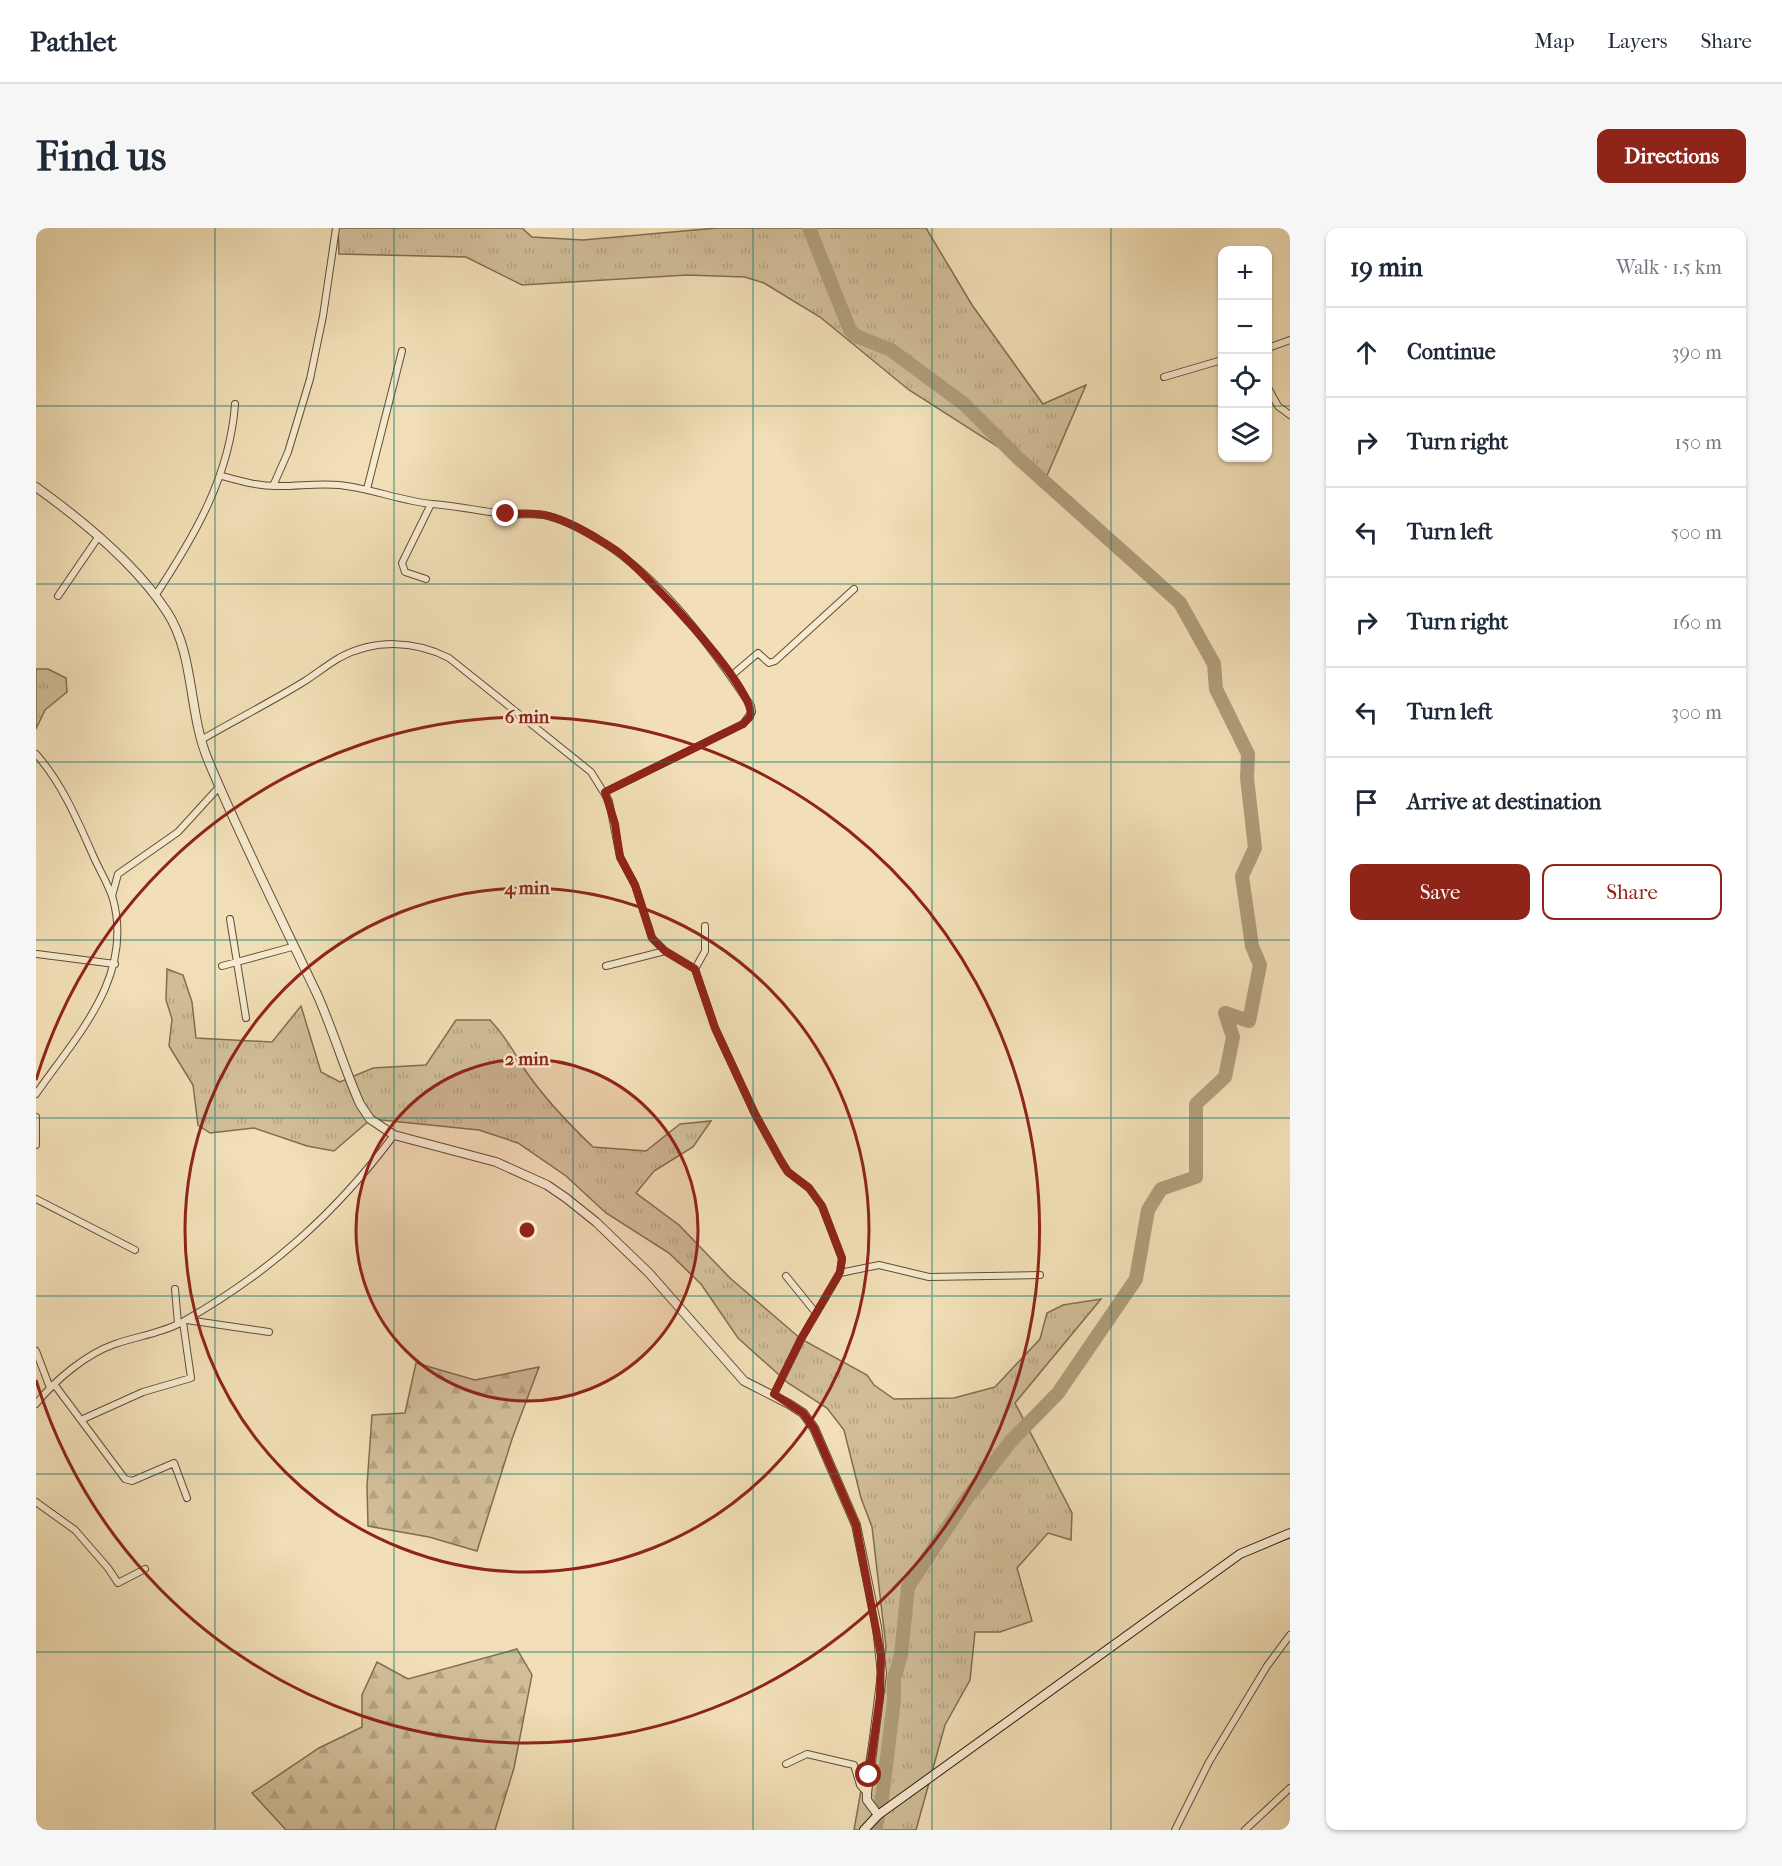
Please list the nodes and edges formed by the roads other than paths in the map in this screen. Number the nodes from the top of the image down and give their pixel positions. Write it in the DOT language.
graph roads {
  1 [pos="336,228"];
  2 [pos="1290,340"];
  3 [pos="1272,347"];
  4 [pos="402,351"];
  5 [pos="1218,361"];
  6 [pos="1164,377"];
  7 [pos="1272,395"];
  8 [pos="235,404"];
  9 [pos="1290,415"];
  10 [pos="222,476"];
  11 [pos="273,486"];
  12 [pos="36,487"];
  13 [pos="367,489"];
  14 [pos="432,504"];
  15 [pos="99,536"];
  16 [pos="426,579"];
  17 [pos="854,589"];
  18 [pos="155,596"];
  19 [pos="58,597"];
  20 [pos="731,676"];
  21 [pos="201,740"];
  22 [pos="36,754"];
  23 [pos="220,786"];
  24 [pos="605,792"];
  25 [pos="112,896"];
  26 [pos="231,919"];
  27 [pos="705,926"];
  28 [pos="292,947"];
  29 [pos="665,951"];
  30 [pos="37,954"];
  31 [pos="239,962"];
  32 [pos="115,964"];
  33 [pos="222,966"];
  34 [pos="606,966"];
  35 [pos="695,969"];
  36 [pos="246,1018"];
  37 [pos="36,1094"];
  38 [pos="36,1117"];
  39 [pos="394,1135"];
  40 [pos="36,1145"];
  41 [pos="36,1199"];
  42 [pos="135,1250"];
  43 [pos="840,1272"];
  44 [pos="1040,1275"];
  45 [pos="786,1276"];
  46 [pos="176,1289"];
  47 [pos="816,1313"];
  48 [pos="182,1322"];
  49 [pos="269,1332"];
  50 [pos="36,1351"];
  51 [pos="52,1386"];
  52 [pos="774,1394"];
  53 [pos="36,1404"];
  54 [pos="83,1419"];
  55 [pos="187,1498"];
  56 [pos="36,1502"];
  57 [pos="1290,1533"];
  58 [pos="145,1569"];
  59 [pos="1290,1635"];
  60 [pos="786,1764"];
  61 [pos="1290,1788"];
  62 [pos="867,1793"];
  63 [pos="878,1815"];
  64 [pos="864,1830"];
  65 [pos="1175,1830"];
  66 [pos="1245,1830"];
  1 -- 11 [label="street"];
  2 -- 3 [label="street"];
  4 -- 13 [label="street"];
  5 -- 6 [label="street"];
  7 -- 9 [label="street"];
  8 -- 10 [label="street"];
  10 -- 11 [label="street"];
  10 -- 18 [label="street"];
  11 -- 13 [label="street"];
  12 -- 15 [label="street"];
  13 -- 14 [label="street"];
  14 -- 16 [label="street"];
  14 -- 20 [label="street"];
  15 -- 18 [label="street"];
  15 -- 19 [label="street"];
  17 -- 20 [label="street"];
  18 -- 21 [label="street"];
  20 -- 24 [label="street"];
  21 -- 23 [label="street"];
  21 -- 24 [label="street"];
  22 -- 25 [label="street"];
  23 -- 25 [label="street"];
  23 -- 28 [label="street"];
  24 -- 29 [label="street"];
  25 -- 32 [label="street"];
  26 -- 31 [label="street"];
  27 -- 35 [label="street"];
  28 -- 31 [label="street"];
  28 -- 39 [label="street"];
  29 -- 34 [label="street"];
  29 -- 35 [label="street"];
  30 -- 32 [label="street"];
  31 -- 33 [label="street"];
  31 -- 36 [label="street"];
  32 -- 37 [label="street"];
  35 -- 43 [label="street"];
  38 -- 40 [label="street"];
  39 -- 48 [label="street"];
  39 -- 52 [label="street"];
  41 -- 42 [label="street"];
  43 -- 44 [label="street"];
  43 -- 47 [label="street"];
  45 -- 47 [label="street"];
  46 -- 48 [label="street"];
  47 -- 52 [label="street"];
  48 -- 49 [label="street"];
  48 -- 51 [label="street"];
  48 -- 54 [label="street"];
  50 -- 51 [label="street"];
  51 -- 53 [label="street"];
  51 -- 54 [label="street"];
  52 -- 62 [label="street"];
  54 -- 55 [label="street"];
  56 -- 58 [label="street"];
  57 -- 63 [label="main road"];
  59 -- 65 [label="street"];
  60 -- 62 [label="street"];
  61 -- 66 [label="street"];
  62 -- 63 [label="street"];
  63 -- 64 [label="main road"];
}
